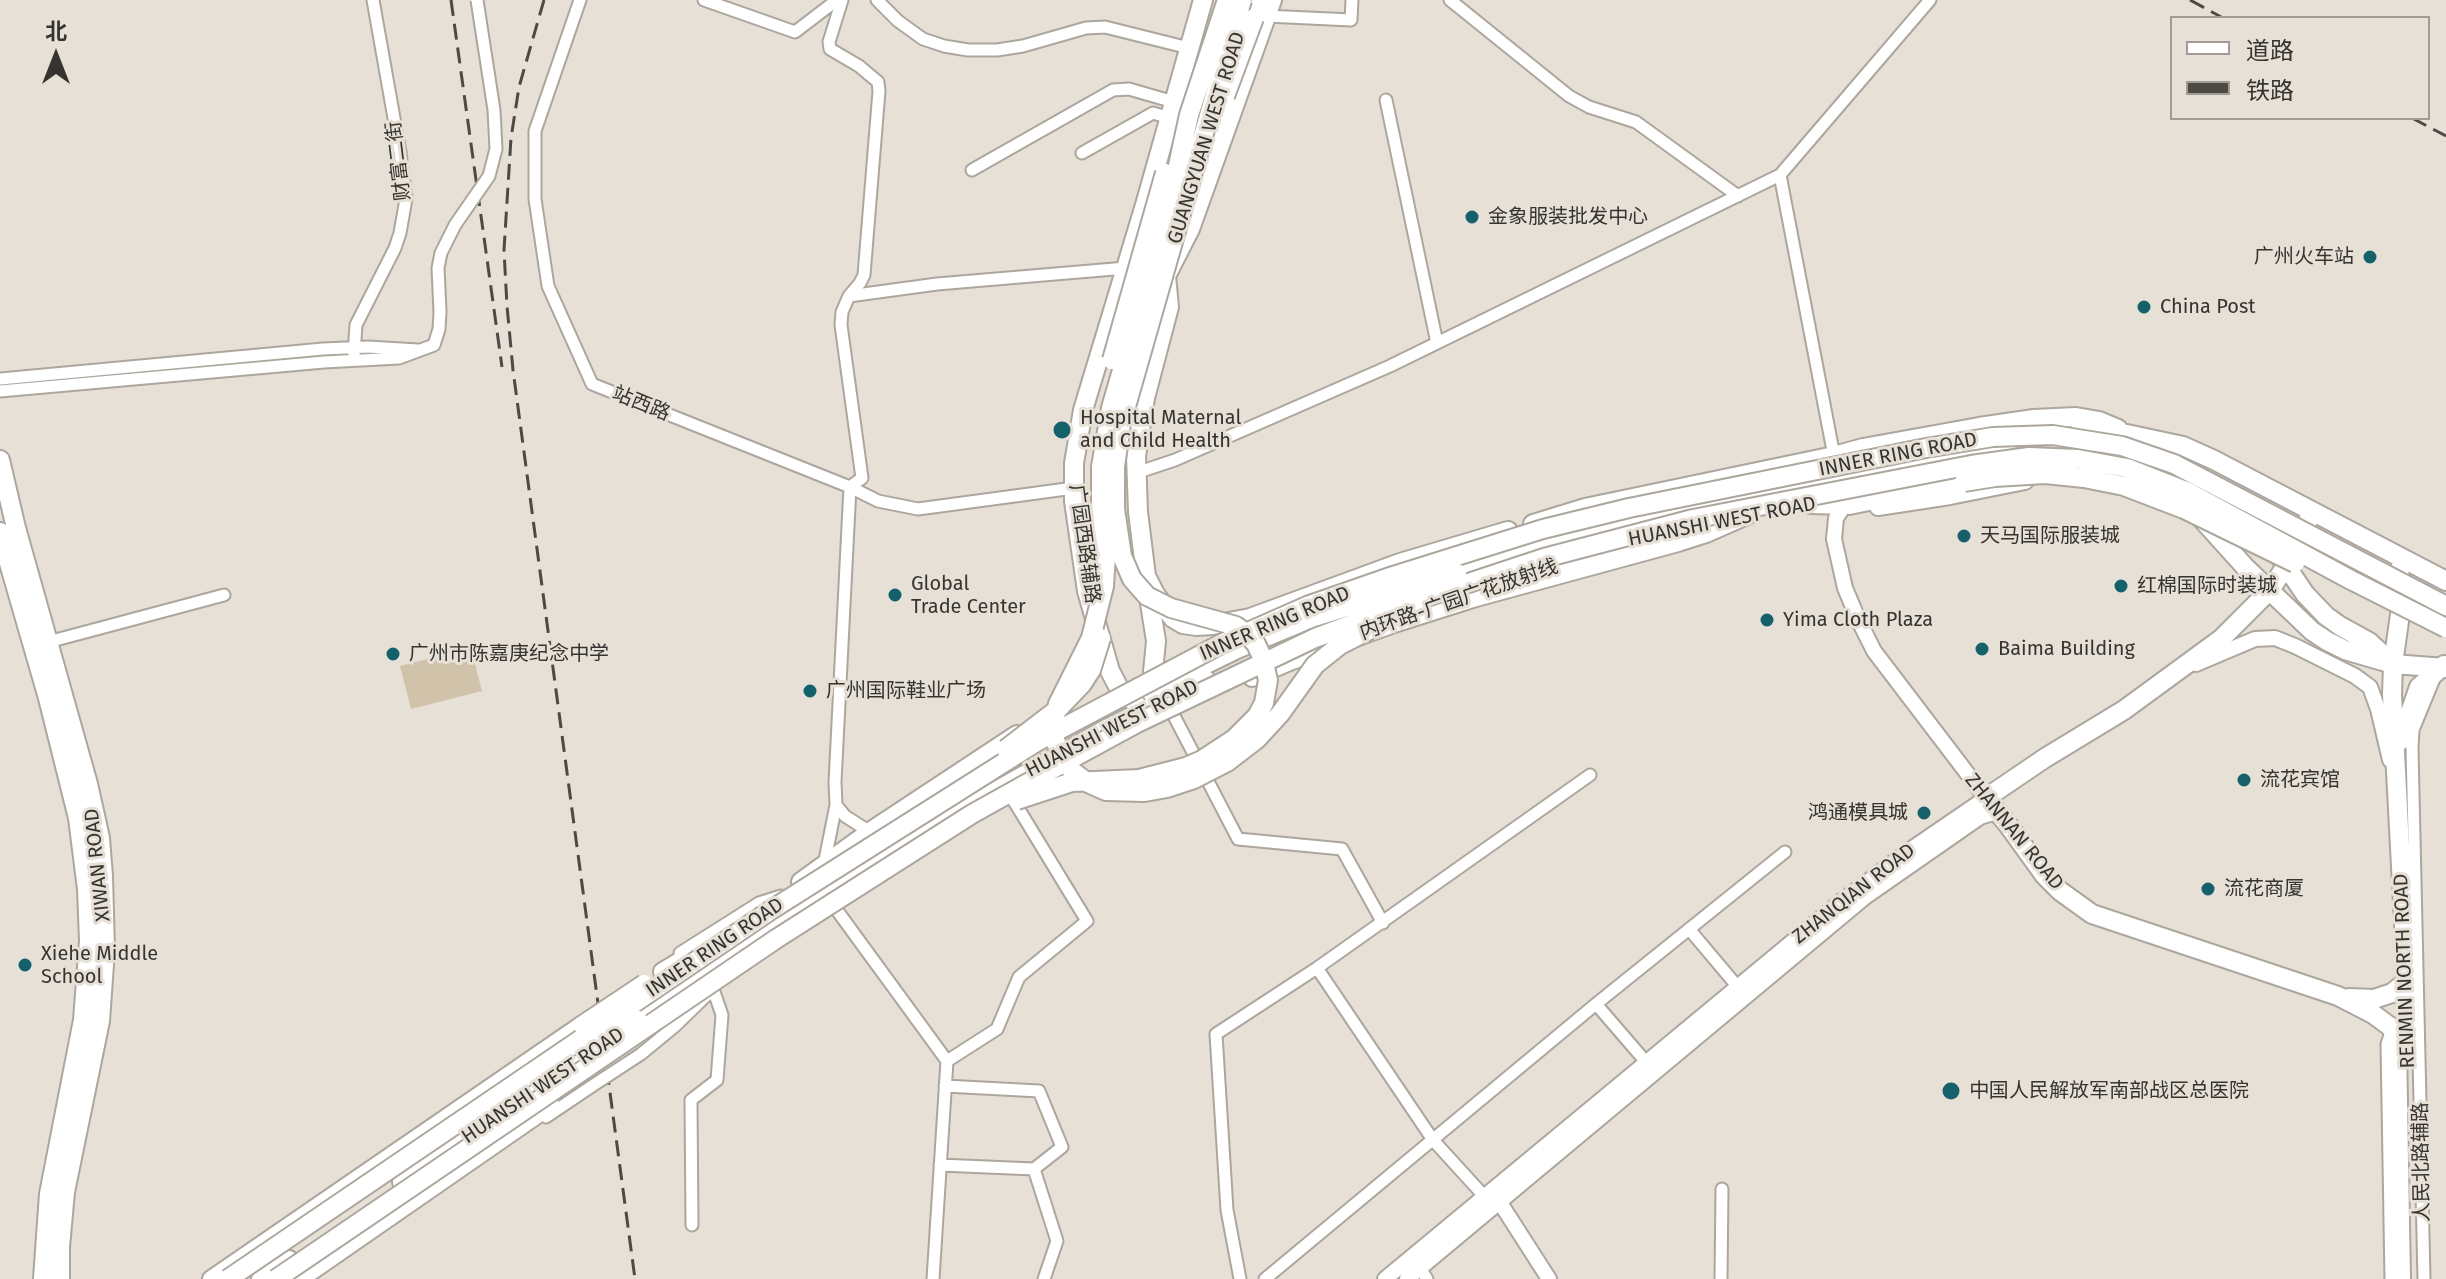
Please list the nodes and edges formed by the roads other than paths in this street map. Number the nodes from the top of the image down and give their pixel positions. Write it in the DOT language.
graph roads {
  1 [pos="373,0"];
  2 [pos="477,0"];
  3 [pos="580,0"];
  4 [pos="704,0"];
  5 [pos="840,0"];
  6 [pos="877,0"];
  7 [pos="1203,0"];
  8 [pos="1218,0"];
  9 [pos="1227,0"];
  10 [pos="1242,0"];
  11 [pos="1248,0"];
  12 [pos="1352,0"];
  13 [pos="1450,0"];
  14 [pos="1930,0"];
  15 [pos="1267,5"];
  16 [pos="1189,48"];
  17 [pos="1252,52"];
  18 [pos="1207,60"];
  19 [pos="1386,100"];
  20 [pos="1172,110"];
  21 [pos="1189,115"];
  22 [pos="1082,153"];
  23 [pos="972,170"];
  24 [pos="1780,175"];
  25 [pos="1738,196"];
  26 [pos="1183,211"];
  27 [pos="1136,236"];
  28 [pos="1126,268"];
  29 [pos="1166,276"];
  30 [pos="849,296"];
  31 [pos="1437,343"];
  32 [pos="354,354"];
  33 [pos="0,379"];
  34 [pos="0,391"];
  35 [pos="2084,433"];
  36 [pos="1834,456"];
  37 [pos="0,460"];
  38 [pos="2081,467"];
  39 [pos="1885,468"];
  40 [pos="2102,470"];
  41 [pos="1136,473"];
  42 [pos="2240,473"];
  43 [pos="2189,477"];
  44 [pos="2264,486"];
  45 [pos="850,487"];
  46 [pos="1074,488"];
  47 [pos="2214,490"];
  48 [pos="1802,502"];
  49 [pos="1849,505"];
  50 [pos="1743,508"];
  51 [pos="2312,512"];
  52 [pos="2248,515"];
  53 [pos="0,532"];
  54 [pos="2395,555"];
  55 [pos="1400,563"];
  56 [pos="2286,566"];
  57 [pos="1146,576"];
  58 [pos="1505,580"];
  59 [pos="1406,583"];
  60 [pos="2446,584"];
  61 [pos="2270,590"];
  62 [pos="1087,591"];
  63 [pos="224,595"];
  64 [pos="1388,603"];
  65 [pos="2446,606"];
  66 [pos="2446,612"];
  67 [pos="2414,613"];
  68 [pos="1394,623"];
  69 [pos="2446,628"];
  70 [pos="48,642"];
  71 [pos="2393,664"];
  72 [pos="2444,666"];
  73 [pos="2176,673"];
  74 [pos="1160,702"];
  75 [pos="2395,755"];
  76 [pos="976,763"];
  77 [pos="1031,763"];
  78 [pos="1590,775"];
  79 [pos="2397,787"];
  80 [pos="1012,798"];
  81 [pos="1986,798"];
  82 [pos="956,802"];
  83 [pos="836,805"];
  84 [pos="2000,815"];
  85 [pos="950,828"];
  86 [pos="874,829"];
  87 [pos="888,844"];
  88 [pos="1785,852"];
  89 [pos="824,865"];
  90 [pos="2409,895"];
  91 [pos="781,904"];
  92 [pos="836,909"];
  93 [pos="1383,923"];
  94 [pos="1689,929"];
  95 [pos="709,959"];
  96 [pos="1317,968"];
  97 [pos="663,972"];
  98 [pos="2407,981"];
  99 [pos="644,983"];
  100 [pos="1737,986"];
  101 [pos="713,989"];
  102 [pos="2338,996"];
  103 [pos="1596,1004"];
  104 [pos="643,1018"];
  105 [pos="2392,1028"];
  106 [pos="589,1060"];
  107 [pos="947,1061"];
  108 [pos="1646,1062"];
  109 [pos="2414,1081"];
  110 [pos="945,1086"];
  111 [pos="550,1105"];
  112 [pos="1433,1140"];
  113 [pos="2394,1149"];
  114 [pos="940,1165"];
  115 [pos="1034,1169"];
  116 [pos="1722,1189"];
  117 [pos="1484,1196"];
  118 [pos="1499,1201"];
  119 [pos="692,1225"];
  120 [pos="258,1274"];
  121 [pos="1423,1274"];
  122 [pos="43,1279"];
  123 [pos="60,1279"];
  124 [pos="211,1279"];
  125 [pos="228,1279"];
  126 [pos="288,1279"];
  127 [pos="299,1279"];
  128 [pos="312,1279"];
  129 [pos="933,1279"];
  130 [pos="1044,1279"];
  131 [pos="1240,1279"];
  132 [pos="1265,1279"];
  133 [pos="1385,1279"];
  134 [pos="1407,1279"];
  135 [pos="1549,1279"];
  136 [pos="1721,1279"];
  137 [pos="2391,1279"];
  138 [pos="2401,1279"];
  139 [pos="2413,1279"];
  140 [pos="2424,1279"];
  1 -- 32 [label="street, 财富二街"];
  2 -- 32 [label="street, bridge"];
  3 -- 45 [label="street, 站西路"];
  4 -- 5 [label="street"];
  5 -- 30 [label="street"];
  6 -- 16 [label="street"];
  7 -- 16 [label="main road, 广园西路辅路"];
  8 -- 18 [label="main road, bridge"];
  8 -- 27 [label="main road, GUANGYUAN WEST ROAD"];
  9 -- 18 [label="main road, 内环路-广园广花放射线, bridge"];
  10 -- 26 [label="main road, bridge"];
  11 -- 17 [label="main road"];
  11 -- 29 [label="main road, GUANGYUAN WEST ROAD"];
  12 -- 15 [label="street"];
  13 -- 25 [label="street"];
  14 -- 24 [label="street"];
  15 -- 17 [label="main road"];
  15 -- 26 [label="main road, bridge"];
  16 -- 20 [label="main road, 广园西路辅路"];
  17 -- 29 [label="main road"];
  18 -- 21 [label="main road, 内环路-广园广花放射线, bridge"];
  19 -- 31 [label="street"];
  20 -- 22 [label="street"];
  20 -- 23 [label="street"];
  20 -- 27 [label="main road, 广园西路辅路"];
  21 -- 48 [label="main road, 内环路-广园广花放射线, bridge"];
  21 -- 91 [label="main road, bridge"];
  24 -- 25 [label="street"];
  24 -- 36 [label="street"];
  25 -- 31 [label="street"];
  26 -- 85 [label="main road, INNER RING ROAD, bridge"];
  27 -- 28 [label="main road, 广园西路辅路"];
  28 -- 30 [label="street"];
  28 -- 46 [label="main road, 广园西路辅路"];
  29 -- 41 [label="main road"];
  30 -- 45 [label="street"];
  31 -- 41 [label="street"];
  32 -- 33 [label="street"];
  32 -- 34 [label="street"];
  35 -- 36 [label="main road"];
  35 -- 38 [label="main road"];
  35 -- 39 [label="main road, HUANSHI WEST ROAD"];
  35 -- 42 [label="main road, HUANSHI WEST ROAD"];
  35 -- 43 [label="main road"];
  36 -- 55 [label="main road"];
  37 -- 70 [label="main road, XIWAN ROAD"];
  38 -- 40 [label="main road, HUANSHI WEST ROAD"];
  38 -- 48 [label="main road, HUANSHI WEST ROAD"];
  39 -- 50 [label="main road"];
  39 -- 59 [label="main road, HUANSHI WEST ROAD"];
  40 -- 49 [label="main road"];
  40 -- 61 [label="main road, HUANSHI WEST ROAD"];
  41 -- 57 [label="main road"];
  42 -- 43 [label="main road"];
  42 -- 44 [label="main road, HUANSHI WEST ROAD"];
  43 -- 47 [label="main road"];
  44 -- 47 [label="main road"];
  44 -- 51 [label="main road, HUANSHI WEST ROAD"];
  44 -- 52 [label="main road"];
  45 -- 46 [label="street, 站西路"];
  45 -- 83 [label="street"];
  46 -- 62 [label="main road, 广园西路辅路"];
  47 -- 52 [label="main road"];
  48 -- 49 [label="main road"];
  48 -- 50 [label="main road, HUANSHI WEST ROAD"];
  48 -- 67 [label="main road, INNER RING ROAD, bridge"];
  48 -- 85 [label="main road, INNER RING ROAD, bridge"];
  49 -- 67 [label="main road, bridge"];
  49 -- 81 [label="street, ZHANNAN ROAD"];
  50 -- 58 [label="main road, HUANSHI WEST ROAD"];
  50 -- 74 [label="main road, bridge"];
  51 -- 54 [label="main road, HUANSHI WEST ROAD"];
  51 -- 56 [label="main road, ZHANQIAN ROAD"];
  52 -- 56 [label="main road"];
  53 -- 122 [label="main road, XIWAN ROAD"];
  54 -- 60 [label="main road, HUANSHI WEST ROAD"];
  54 -- 71 [label="main road, RENMIN NORTH ROAD"];
  55 -- 57 [label="main road"];
  55 -- 59 [label="main road"];
  56 -- 61 [label="main road, ZHANQIAN ROAD"];
  56 -- 71 [label="main road"];
  57 -- 74 [label="main road"];
  58 -- 64 [label="main road, HUANSHI WEST ROAD"];
  58 -- 68 [label="main road"];
  59 -- 74 [label="main road, HUANSHI WEST ROAD"];
  60 -- 66 [label="main road"];
  61 -- 71 [label="main road, HUANSHI WEST ROAD"];
  61 -- 73 [label="main road, ZHANQIAN ROAD"];
  62 -- 74 [label="main road, 广园西路辅路"];
  62 -- 76 [label="main road"];
  63 -- 70 [label="street"];
  64 -- 68 [label="main road"];
  64 -- 74 [label="main road, HUANSHI WEST ROAD"];
  65 -- 74 [label="main road, INNER RING ROAD, bridge"];
  67 -- 69 [label="main road, INNER RING ROAD, bridge"];
  68 -- 74 [label="main road"];
  70 -- 123 [label="main road, XIWAN ROAD"];
  71 -- 72 [label="main road, HUANSHI WEST ROAD"];
  71 -- 75 [label="main road, RENMIN NORTH ROAD"];
  72 -- 75 [label="main road"];
  72 -- 90 [label="street, 人民北路辅路"];
  73 -- 79 [label="street"];
  73 -- 81 [label="main road, ZHANQIAN ROAD"];
  74 -- 77 [label="main road, HUANSHI WEST ROAD"];
  74 -- 80 [label="main road"];
  74 -- 91 [label="main road, INNER RING ROAD, bridge"];
  74 -- 93 [label="street"];
  75 -- 79 [label="main road, RENMIN NORTH ROAD"];
  76 -- 77 [label="main road"];
  76 -- 82 [label="main road"];
  76 -- 86 [label="main road"];
  77 -- 82 [label="main road, HUANSHI WEST ROAD"];
  77 -- 104 [label="main road, HUANSHI WEST ROAD"];
  78 -- 93 [label="street"];
  79 -- 90 [label="main road, RENMIN NORTH ROAD"];
  80 -- 92 [label="main road"];
  80 -- 107 [label="street"];
  81 -- 84 [label="main road, ZHANNAN ROAD"];
  81 -- 100 [label="street, ZHANQIAN ROAD"];
  82 -- 87 [label="main road, HUANSHI WEST ROAD"];
  83 -- 86 [label="street"];
  83 -- 89 [label="street"];
  84 -- 102 [label="main road, ZHANNAN ROAD"];
  84 -- 118 [label="street, ZHANQIAN ROAD"];
  85 -- 120 [label="main road, INNER RING ROAD, bridge"];
  86 -- 87 [label="street"];
  86 -- 89 [label="main road"];
  87 -- 91 [label="main road, HUANSHI WEST ROAD"];
  88 -- 94 [label="street"];
  89 -- 91 [label="main road"];
  90 -- 98 [label="main road, RENMIN NORTH ROAD"];
  90 -- 109 [label="street, 人民北路辅路"];
  91 -- 95 [label="main road, HUANSHI WEST ROAD"];
  91 -- 97 [label="main road"];
  91 -- 99 [label="street"];
  91 -- 125 [label="main road, INNER RING ROAD, bridge"];
  92 -- 101 [label="main road"];
  92 -- 107 [label="street"];
  93 -- 96 [label="street"];
  94 -- 100 [label="street"];
  94 -- 103 [label="street"];
  95 -- 97 [label="main road"];
  95 -- 104 [label="main road, HUANSHI WEST ROAD"];
  96 -- 112 [label="street"];
  96 -- 131 [label="street"];
  97 -- 99 [label="main road"];
  98 -- 102 [label="main road"];
  98 -- 109 [label="main road, RENMIN NORTH ROAD"];
  99 -- 106 [label="main road, bridge"];
  100 -- 108 [label="street, ZHANQIAN ROAD"];
  101 -- 104 [label="main road"];
  101 -- 106 [label="street, bridge"];
  101 -- 119 [label="street"];
  102 -- 105 [label="main road, ZHANNAN ROAD"];
  103 -- 108 [label="street"];
  103 -- 112 [label="street"];
  104 -- 106 [label="main road, HUANSHI WEST ROAD, bridge"];
  104 -- 106 [label="main road, bridge"];
  105 -- 113 [label="main road, RENMIN NORTH ROAD"];
  106 -- 111 [label="main road"];
  106 -- 120 [label="main road, HUANSHI WEST ROAD"];
  106 -- 120 [label="main road, HUANSHI WEST ROAD"];
  106 -- 126 [label="main road"];
  106 -- 128 [label="street"];
  107 -- 110 [label="street"];
  108 -- 117 [label="street, ZHANQIAN ROAD"];
  109 -- 139 [label="main road, RENMIN NORTH ROAD"];
  109 -- 140 [label="street, 人民北路辅路"];
  110 -- 114 [label="street"];
  110 -- 115 [label="street"];
  111 -- 127 [label="main road"];
  112 -- 117 [label="street"];
  112 -- 132 [label="street"];
  113 -- 137 [label="street, 人民北路辅路"];
  113 -- 138 [label="main road, RENMIN NORTH ROAD"];
  114 -- 115 [label="street"];
  114 -- 129 [label="street"];
  115 -- 130 [label="street"];
  116 -- 136 [label="street"];
  117 -- 118 [label="street"];
  117 -- 133 [label="street, ZHANQIAN ROAD"];
  118 -- 121 [label="street, ZHANQIAN ROAD"];
  118 -- 135 [label="street"];
  120 -- 124 [label="main road"];
  121 -- 134 [label="street, ZHANQIAN ROAD"];
}
